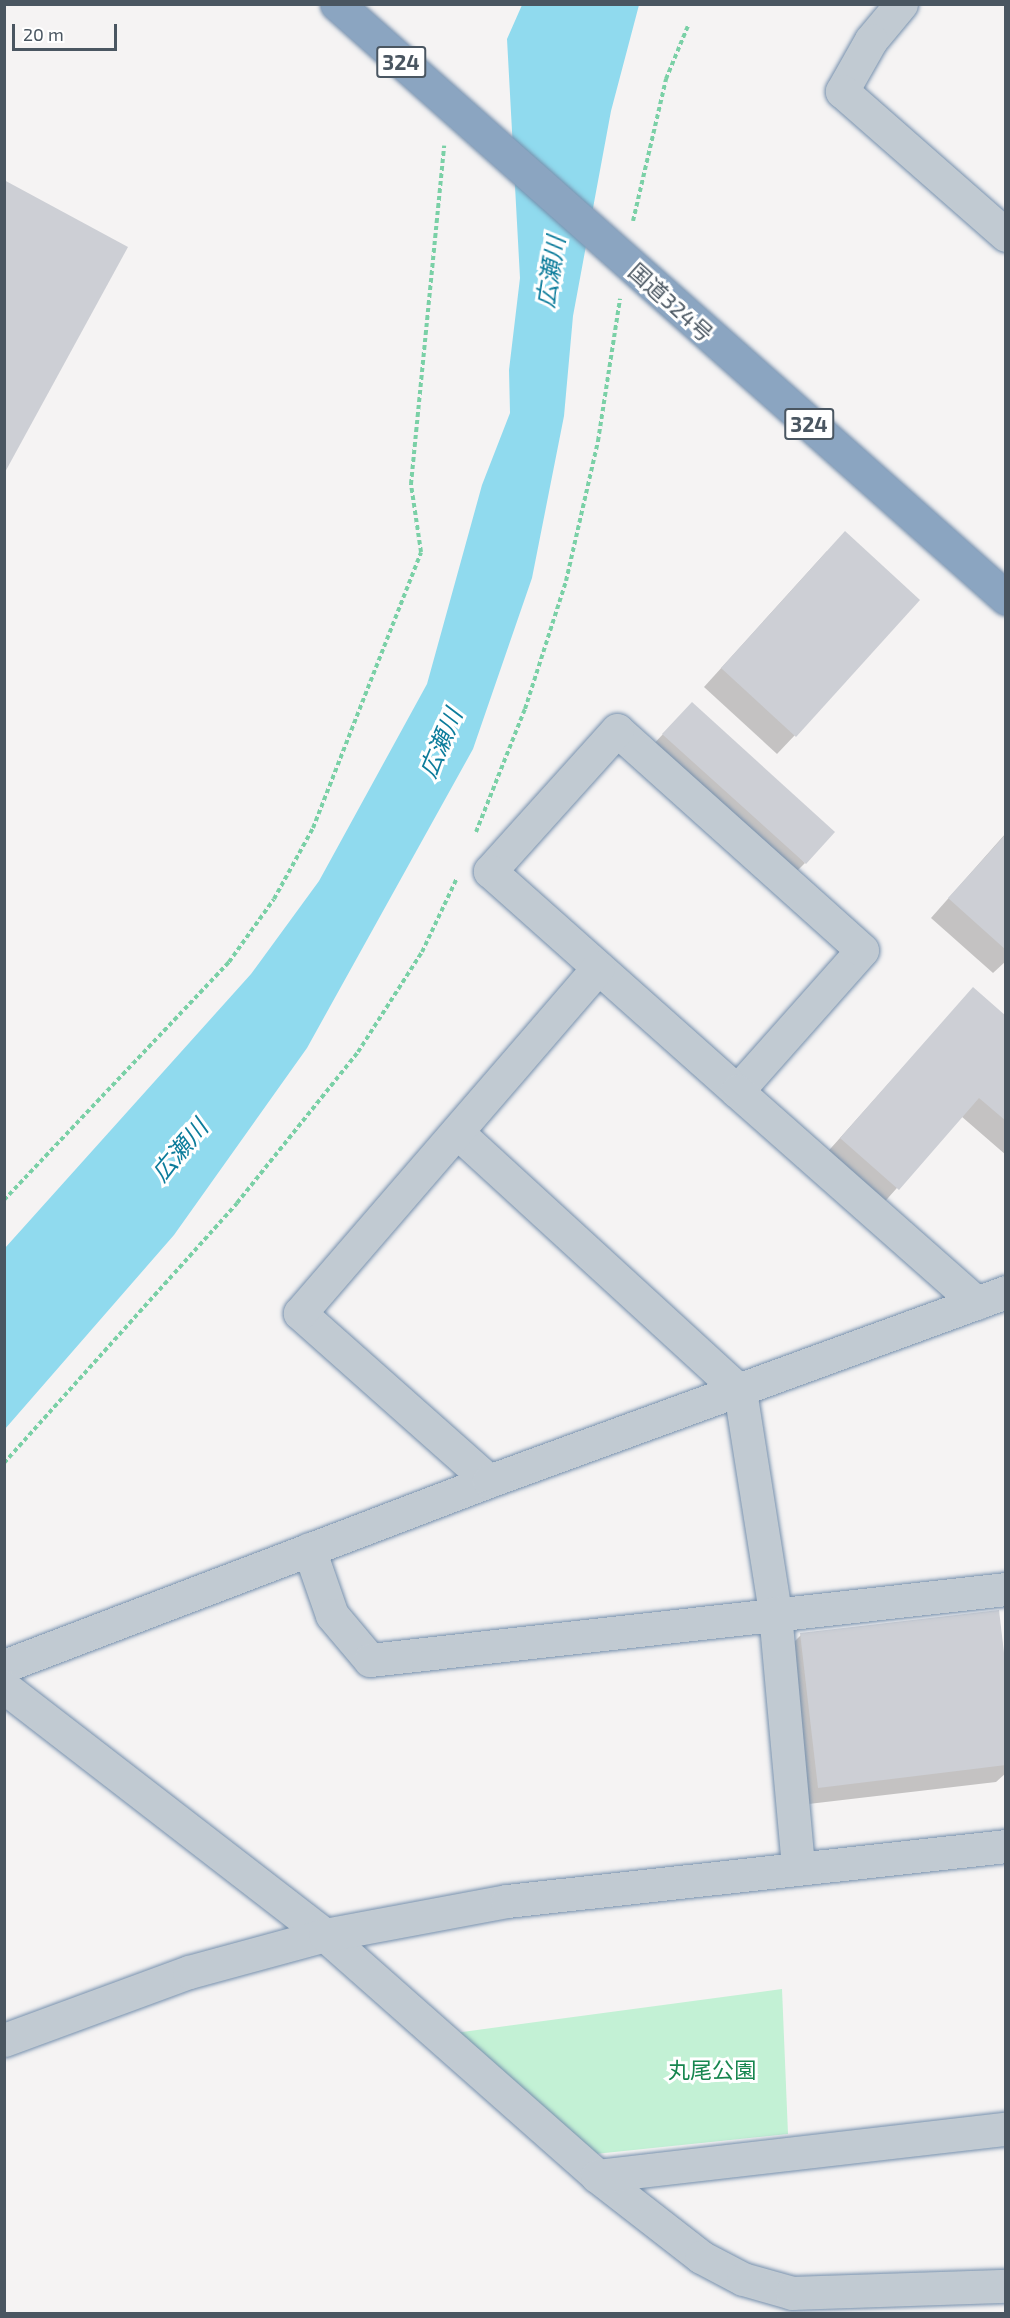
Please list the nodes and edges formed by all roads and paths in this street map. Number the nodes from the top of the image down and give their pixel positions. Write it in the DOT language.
graph roads {
  1 [pos="338,4"];
  2 [pos="901,4"];
  3 [pos="688,26"];
  4 [pos="459,114"];
  5 [pos="1005,235"];
  6 [pos="619,256"];
  7 [pos="1005,598"];
  8 [pos="474,838"];
  9 [pos="460,870"];
  10 [pos="598,968"];
  11 [pos="737,1091"];
  12 [pos="457,1132"];
  13 [pos="4,1200"];
  14 [pos="991,1298"];
  15 [pos="740,1391"];
  16 [pos="4,1462"];
  17 [pos="489,1481"];
  18 [pos="309,1549"];
  19 [pos="1005,1589"];
  20 [pos="775,1613"];
  21 [pos="4,1666"];
  22 [pos="4,1687"];
  23 [pos="1005,1846"];
  24 [pos="798,1867"];
  25 [pos="325,1935"];
  26 [pos="4,2040"];
  27 [pos="1005,2129"];
  28 [pos="597,2176"];
  29 [pos="1005,2286"];
  1 -- 4 [label="highway, 国道324号 / 324"];
  2 -- 5 [label="street"];
  3 -- 6 [label="path"];
  4 -- 6 [label="highway, 国道324号 / 324"];
  4 -- 13 [label="path"];
  6 -- 7 [label="highway, 国道324号 / 324"];
  6 -- 8 [label="path"];
  9 -- 16 [label="path"];
  10 -- 11 [label="street"];
  10 -- 11 [label="street"];
  10 -- 12 [label="street"];
  11 -- 14 [label="street"];
  12 -- 15 [label="street"];
  12 -- 17 [label="street"];
  14 -- 15 [label="street"];
  15 -- 17 [label="street"];
  15 -- 20 [label="street"];
  17 -- 18 [label="street"];
  18 -- 20 [label="street"];
  18 -- 21 [label="street"];
  19 -- 20 [label="street"];
  20 -- 24 [label="street"];
  22 -- 25 [label="street"];
  23 -- 24 [label="street"];
  24 -- 25 [label="street"];
  25 -- 26 [label="street"];
  25 -- 28 [label="street"];
  27 -- 28 [label="street"];
  28 -- 29 [label="street"];
}
